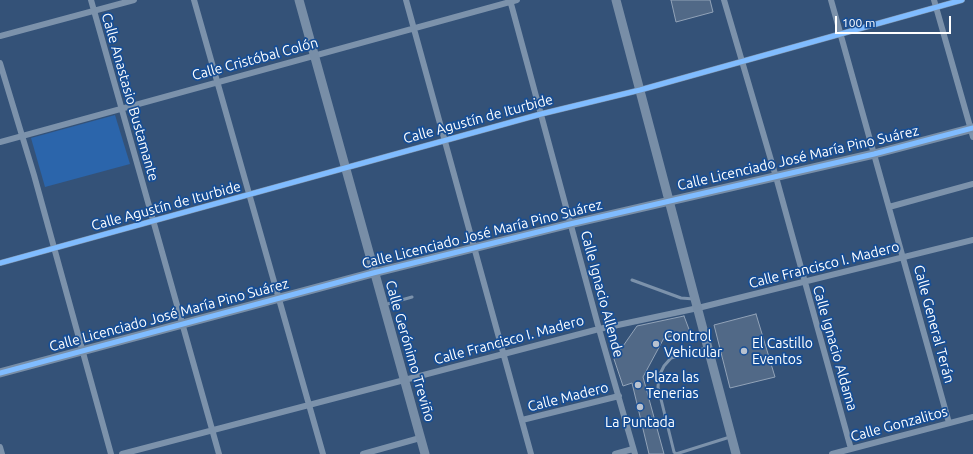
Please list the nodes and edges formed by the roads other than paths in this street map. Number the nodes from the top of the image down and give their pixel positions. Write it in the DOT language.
graph roads {
  1 [pos="91,0"];
  2 [pos="134,0"];
  3 [pos="194,0"];
  4 [pos="299,0"];
  5 [pos="406,0"];
  6 [pos="616,0"];
  7 [pos="724,0"];
  8 [pos="831,0"];
  9 [pos="934,0"];
  10 [pos="962,0"];
  11 [pos="513,1"];
  12 [pos="936,7"];
  13 [pos="94,11"];
  14 [pos="413,29"];
  15 [pos="840,34"];
  16 [pos="0,36"];
  17 [pos="315,55"];
  18 [pos="741,62"];
  19 [pos="0,63"];
  20 [pos="218,81"];
  21 [pos="640,90"];
  22 [pos="122,108"];
  23 [pos="541,114"];
  24 [pos="972,131"];
  25 [pos="21,136"];
  26 [pos="445,141"];
  27 [pos="0,142"];
  28 [pos="874,154"];
  29 [pos="346,168"];
  30 [pos="776,177"];
  31 [pos="973,184"];
  32 [pos="250,195"];
  33 [pos="670,201"];
  34 [pos="889,207"];
  35 [pos="153,222"];
  36 [pos="570,224"];
  37 [pos="973,240"];
  38 [pos="474,248"];
  39 [pos="54,249"];
  40 [pos="904,258"];
  41 [pos="0,263"];
  42 [pos="373,272"];
  43 [pos="632,280"];
  44 [pos="804,283"];
  45 [pos="412,297"];
  46 [pos="278,298"];
  47 [pos="697,304"];
  48 [pos="383,305"];
  49 [pos="182,323"];
  50 [pos="598,329"];
  51 [pos="708,347"];
  52 [pos="83,351"];
  53 [pos="503,354"];
  54 [pos="0,373"];
  55 [pos="404,380"];
  56 [pos="619,396"];
  57 [pos="309,405"];
  58 [pos="973,417"];
  59 [pos="522,420"];
  60 [pos="949,423"];
  61 [pos="213,430"];
  62 [pos="732,437"];
  63 [pos="420,438"];
  64 [pos="0,447"];
  65 [pos="850,449"];
  66 [pos="634,451"];
  67 [pos="2,454"];
  68 [pos="110,454"];
  69 [pos="122,454"];
  70 [pos="219,454"];
  71 [pos="323,454"];
  72 [pos="363,454"];
  73 [pos="425,454"];
  74 [pos="532,454"];
  75 [pos="615,454"];
  76 [pos="736,454"];
  77 [pos="832,454"];
  1 -- 13 [label="street, Calle Anastasio Bustamante"];
  2 -- 13 [label="street"];
  3 -- 20 [label="street"];
  4 -- 17 [label="street, Calle Gerónimo Treviño"];
  5 -- 14 [label="street"];
  6 -- 21 [label="street"];
  7 -- 18 [label="street, Calle Ignacio Aldama"];
  8 -- 15 [label="street, Calle General Terán"];
  9 -- 12 [label="street"];
  10 -- 12 [label="street, Calle Agustín de Iturbide"];
  11 -- 14 [label="street, Calle Cristóbal Colón"];
  11 -- 23 [label="street, Calle Ignacio Allende"];
  12 -- 15 [label="street, Calle Agustín de Iturbide"];
  12 -- 24 [label="street"];
  13 -- 16 [label="street"];
  13 -- 22 [label="street, Calle Anastasio Bustamante"];
  14 -- 17 [label="street, Calle Cristóbal Colón"];
  14 -- 26 [label="street"];
  15 -- 18 [label="street, Calle Agustín de Iturbide"];
  15 -- 28 [label="street, Calle General Terán"];
  17 -- 20 [label="street, Calle Cristóbal Colón"];
  17 -- 29 [label="street, Calle Gerónimo Treviño"];
  18 -- 21 [label="street, Calle Agustín de Iturbide"];
  18 -- 30 [label="street, Calle Ignacio Aldama"];
  19 -- 25 [label="street"];
  20 -- 22 [label="street, Calle Cristóbal Colón"];
  20 -- 32 [label="street"];
  21 -- 23 [label="street, Calle Agustín de Iturbide"];
  21 -- 33 [label="street"];
  22 -- 25 [label="street, Calle Cristóbal Colón"];
  22 -- 35 [label="street, Calle Anastasio Bustamante"];
  23 -- 26 [label="street, Calle Agustín de Iturbide"];
  23 -- 36 [label="street, Calle Ignacio Allende"];
  24 -- 28 [label="street, Calle Licenciado José María Pino Suárez"];
  25 -- 27 [label="street, Calle Cristóbal Colón"];
  25 -- 39 [label="street"];
  26 -- 29 [label="street, Calle Agustín de Iturbide"];
  26 -- 38 [label="street"];
  28 -- 30 [label="street, Calle Licenciado José María Pino Suárez"];
  28 -- 34 [label="street, Calle General Terán"];
  29 -- 32 [label="street, Calle Agustín de Iturbide"];
  29 -- 42 [label="street, Calle Gerónimo Treviño"];
  30 -- 33 [label="street, Calle Licenciado José María Pino Suárez"];
  30 -- 44 [label="street, Calle Ignacio Aldama"];
  31 -- 34 [label="street"];
  32 -- 35 [label="street, Calle Agustín de Iturbide"];
  32 -- 46 [label="street"];
  33 -- 36 [label="street, Calle Licenciado José María Pino Suárez"];
  33 -- 47 [label="street"];
  34 -- 40 [label="street, Calle General Terán"];
  35 -- 39 [label="street, Calle Agustín de Iturbide"];
  35 -- 49 [label="street, Calle Anastasio Bustamante"];
  36 -- 38 [label="street, Calle Licenciado José María Pino Suárez"];
  36 -- 50 [label="street, Calle Ignacio Allende"];
  37 -- 40 [label="street, Calle Francisco I. Madero"];
  38 -- 42 [label="street, Calle Licenciado José María Pino Suárez"];
  38 -- 53 [label="street"];
  39 -- 41 [label="street, Calle Agustín de Iturbide"];
  39 -- 52 [label="street"];
  40 -- 44 [label="street, Calle Francisco I. Madero"];
  40 -- 60 [label="street, Calle General Terán"];
  42 -- 46 [label="street, Calle Licenciado José María Pino Suárez"];
  42 -- 48 [label="street, Calle Gerónimo Treviño"];
  43 -- 47 [label="lane"];
  44 -- 47 [label="street, Calle Francisco I. Madero"];
  44 -- 65 [label="street, Calle Ignacio Aldama"];
  45 -- 48 [label="lane"];
  46 -- 49 [label="street, Calle Licenciado José María Pino Suárez"];
  46 -- 57 [label="street"];
  47 -- 50 [label="street, Calle Francisco I. Madero"];
  47 -- 51 [label="street"];
  48 -- 55 [label="street, Calle Gerónimo Treviño"];
  49 -- 52 [label="street, Calle Licenciado José María Pino Suárez"];
  49 -- 61 [label="street, Calle Anastasio Bustamante"];
  50 -- 53 [label="street, Calle Francisco I. Madero"];
  50 -- 56 [label="street, Calle Ignacio Allende"];
  51 -- 62 [label="street"];
  51 -- 62 [label="lane"];
  52 -- 54 [label="street, Calle Licenciado José María Pino Suárez"];
  52 -- 68 [label="street"];
  53 -- 55 [label="street, Calle Francisco I. Madero"];
  53 -- 59 [label="street"];
  55 -- 57 [label="street, Calle Francisco I. Madero"];
  55 -- 63 [label="street, Calle Gerónimo Treviño"];
  56 -- 59 [label="street, Calle Madero"];
  56 -- 66 [label="street, Calle Ignacio Allende"];
  57 -- 61 [label="street, Calle Francisco I. Madero"];
  57 -- 71 [label="street"];
  58 -- 60 [label="street, Calle Gonzalitos"];
  59 -- 74 [label="street"];
  60 -- 65 [label="street, Calle Gonzalitos"];
  61 -- 69 [label="street, Calle Francisco I. Madero"];
  61 -- 70 [label="street, Calle Anastasio Bustamante"];
  62 -- 76 [label="street"];
  63 -- 72 [label="street"];
  63 -- 73 [label="street, Calle Gerónimo Treviño"];
  64 -- 67 [label="street"];
  65 -- 77 [label="street, Calle Gonzalitos"];
  66 -- 75 [label="street"];
}
